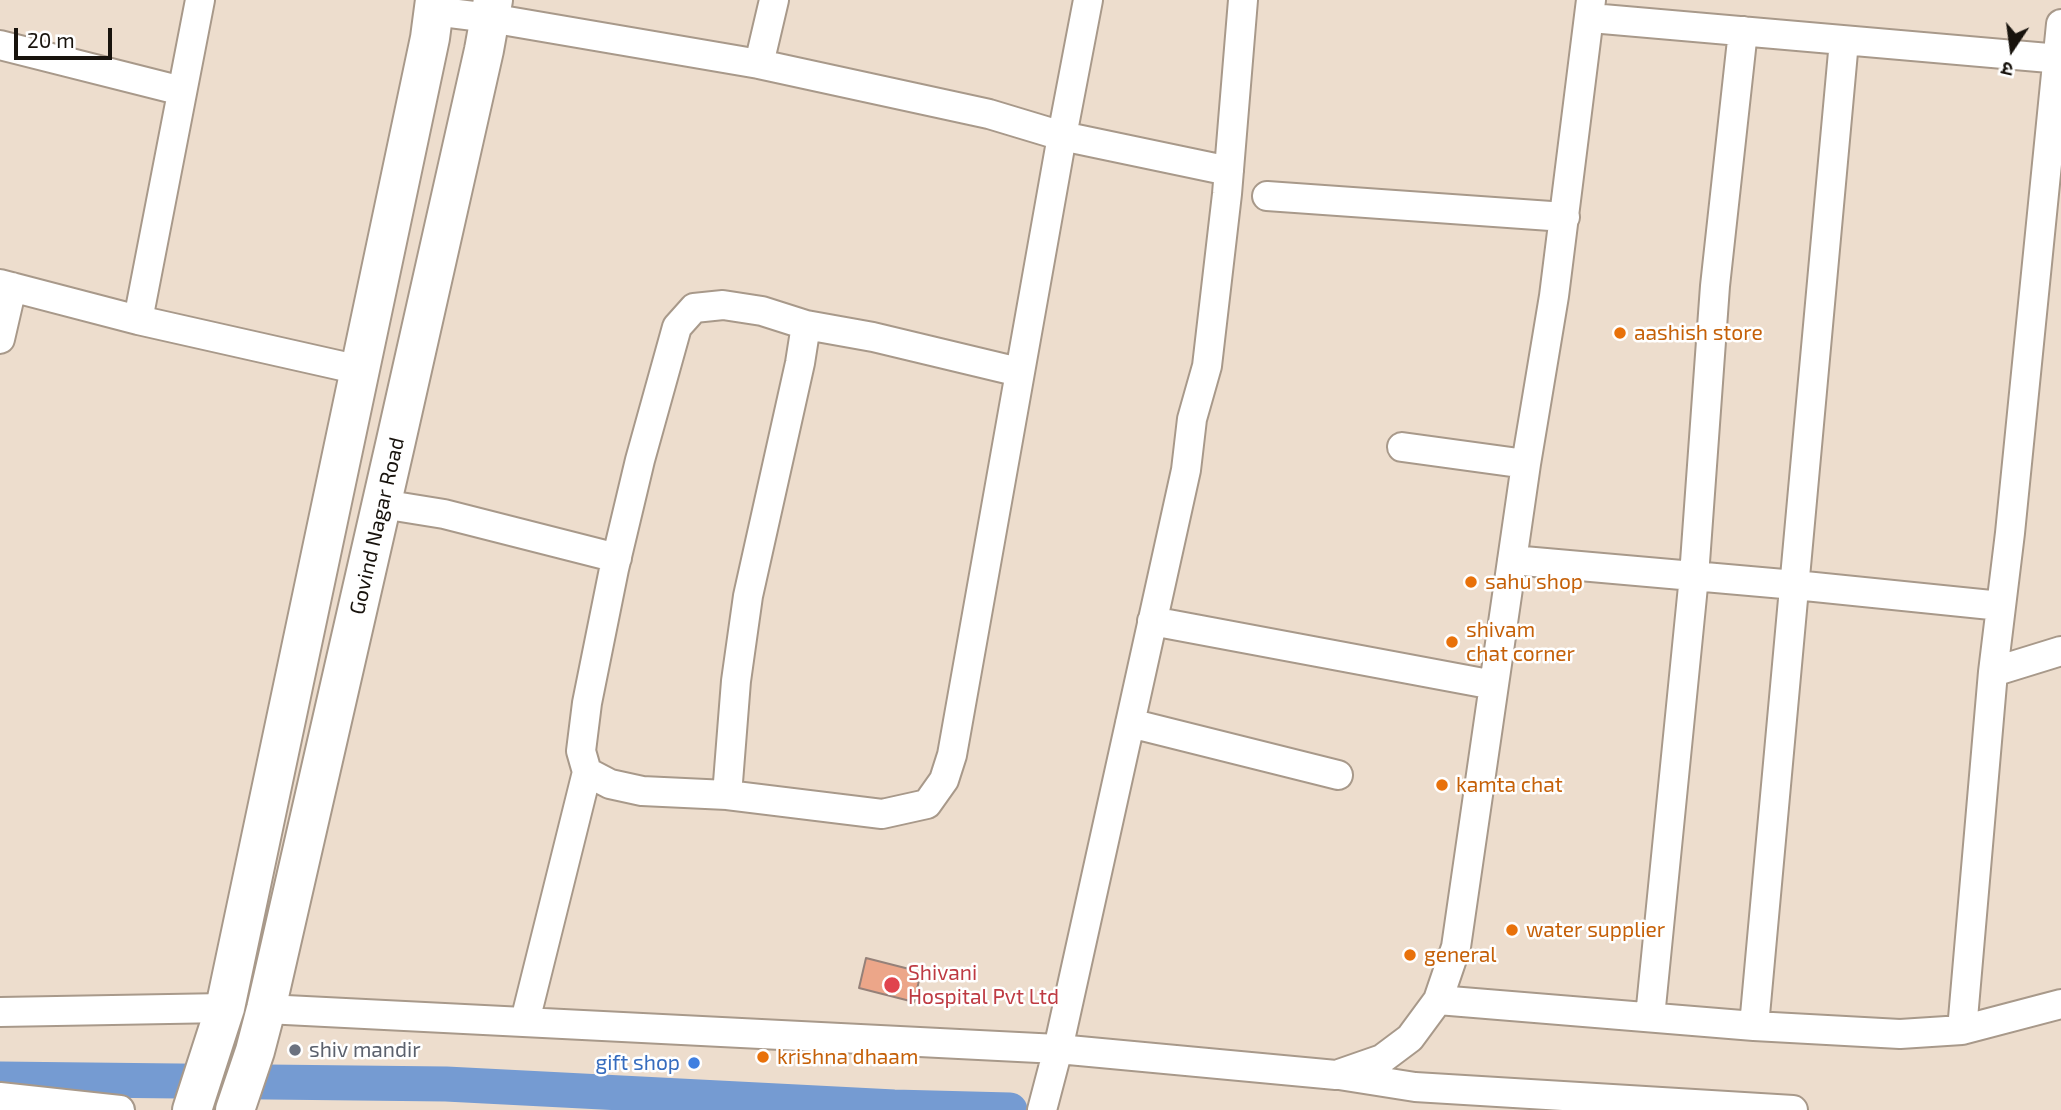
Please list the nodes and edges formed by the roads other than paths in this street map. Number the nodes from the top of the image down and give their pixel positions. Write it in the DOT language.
graph roads {
  1 [pos="200,0"];
  2 [pos="774,0"];
  3 [pos="1244,0"];
  4 [pos="1080,2"];
  5 [pos="434,5"];
  6 [pos="491,9"];
  7 [pos="1591,9"];
  8 [pos="2061,24"];
  9 [pos="1744,31"];
  10 [pos="1844,41"];
  11 [pos="0,45"];
  12 [pos="2059,59"];
  13 [pos="759,64"];
  14 [pos="182,91"];
  15 [pos="1062,136"];
  16 [pos="1229,172"];
  17 [pos="1268,196"];
  18 [pos="1565,217"];
  19 [pos="6,286"];
  20 [pos="138,320"];
  21 [pos="806,325"];
  22 [pos="0,339"];
  23 [pos="360,370"];
  24 [pos="1019,372"];
  25 [pos="1402,447"];
  26 [pos="1526,464"];
  27 [pos="382,504"];
  28 [pos="617,558"];
  29 [pos="1512,561"];
  30 [pos="1694,576"];
  31 [pos="1795,585"];
  32 [pos="2001,606"];
  33 [pos="1152,621"];
  34 [pos="2061,651"];
  35 [pos="1993,672"];
  36 [pos="1494,685"];
  37 [pos="1130,723"];
  38 [pos="587,772"];
  39 [pos="1338,775"];
  40 [pos="727,795"];
  41 [pos="1438,1000"];
  42 [pos="2061,1004"];
  43 [pos="225,1008"];
  44 [pos="266,1009"];
  45 [pos="0,1013"];
  46 [pos="1650,1017"];
  47 [pos="525,1021"];
  48 [pos="1754,1026"];
  49 [pos="1962,1030"];
  50 [pos="1058,1049"];
  51 [pos="1336,1075"];
  52 [pos="0,1097"];
  53 [pos="193,1107"];
  54 [pos="236,1109"];
  55 [pos="120,1110"];
  56 [pos="1042,1110"];
  57 [pos="1793,1110"];
  1 -- 14 [label="street"];
  2 -- 13 [label="street"];
  3 -- 16 [label="street"];
  4 -- 15 [label="street"];
  5 -- 6 [label="street"];
  5 -- 23 [label="main road"];
  6 -- 13 [label="street"];
  6 -- 27 [label="main road, Govind Nagar Road"];
  7 -- 9 [label="street"];
  7 -- 18 [label="street"];
  8 -- 12 [label="street"];
  9 -- 10 [label="street"];
  9 -- 30 [label="street"];
  10 -- 12 [label="street"];
  10 -- 31 [label="street"];
  11 -- 14 [label="street"];
  12 -- 32 [label="street"];
  13 -- 15 [label="street"];
  14 -- 20 [label="street"];
  15 -- 16 [label="street"];
  15 -- 24 [label="street"];
  16 -- 33 [label="street"];
  17 -- 18 [label="street"];
  18 -- 26 [label="street"];
  19 -- 20 [label="street"];
  19 -- 22 [label="street"];
  20 -- 23 [label="street"];
  21 -- 24 [label="street"];
  21 -- 28 [label="street"];
  21 -- 40 [label="street"];
  23 -- 43 [label="main road"];
  24 -- 40 [label="street"];
  25 -- 26 [label="street"];
  26 -- 29 [label="street"];
  27 -- 28 [label="street"];
  27 -- 44 [label="main road, Govind Nagar Road"];
  28 -- 38 [label="street"];
  29 -- 30 [label="street"];
  29 -- 36 [label="street"];
  30 -- 31 [label="street"];
  30 -- 46 [label="street"];
  31 -- 32 [label="street"];
  31 -- 48 [label="street"];
  32 -- 35 [label="street"];
  33 -- 36 [label="street"];
  33 -- 37 [label="street"];
  34 -- 35 [label="street"];
  35 -- 49 [label="street"];
  36 -- 41 [label="street"];
  37 -- 39 [label="street"];
  37 -- 50 [label="street"];
  38 -- 40 [label="street"];
  38 -- 47 [label="street"];
  41 -- 46 [label="street"];
  41 -- 51 [label="street"];
  42 -- 49 [label="street"];
  43 -- 45 [label="street"];
  43 -- 53 [label="main road"];
  44 -- 47 [label="street"];
  44 -- 54 [label="main road, Govind Nagar Road"];
  46 -- 48 [label="street"];
  47 -- 50 [label="street"];
  48 -- 49 [label="street"];
  50 -- 51 [label="street"];
  50 -- 56 [label="street"];
  51 -- 57 [label="street"];
  52 -- 55 [label="street"];
}
